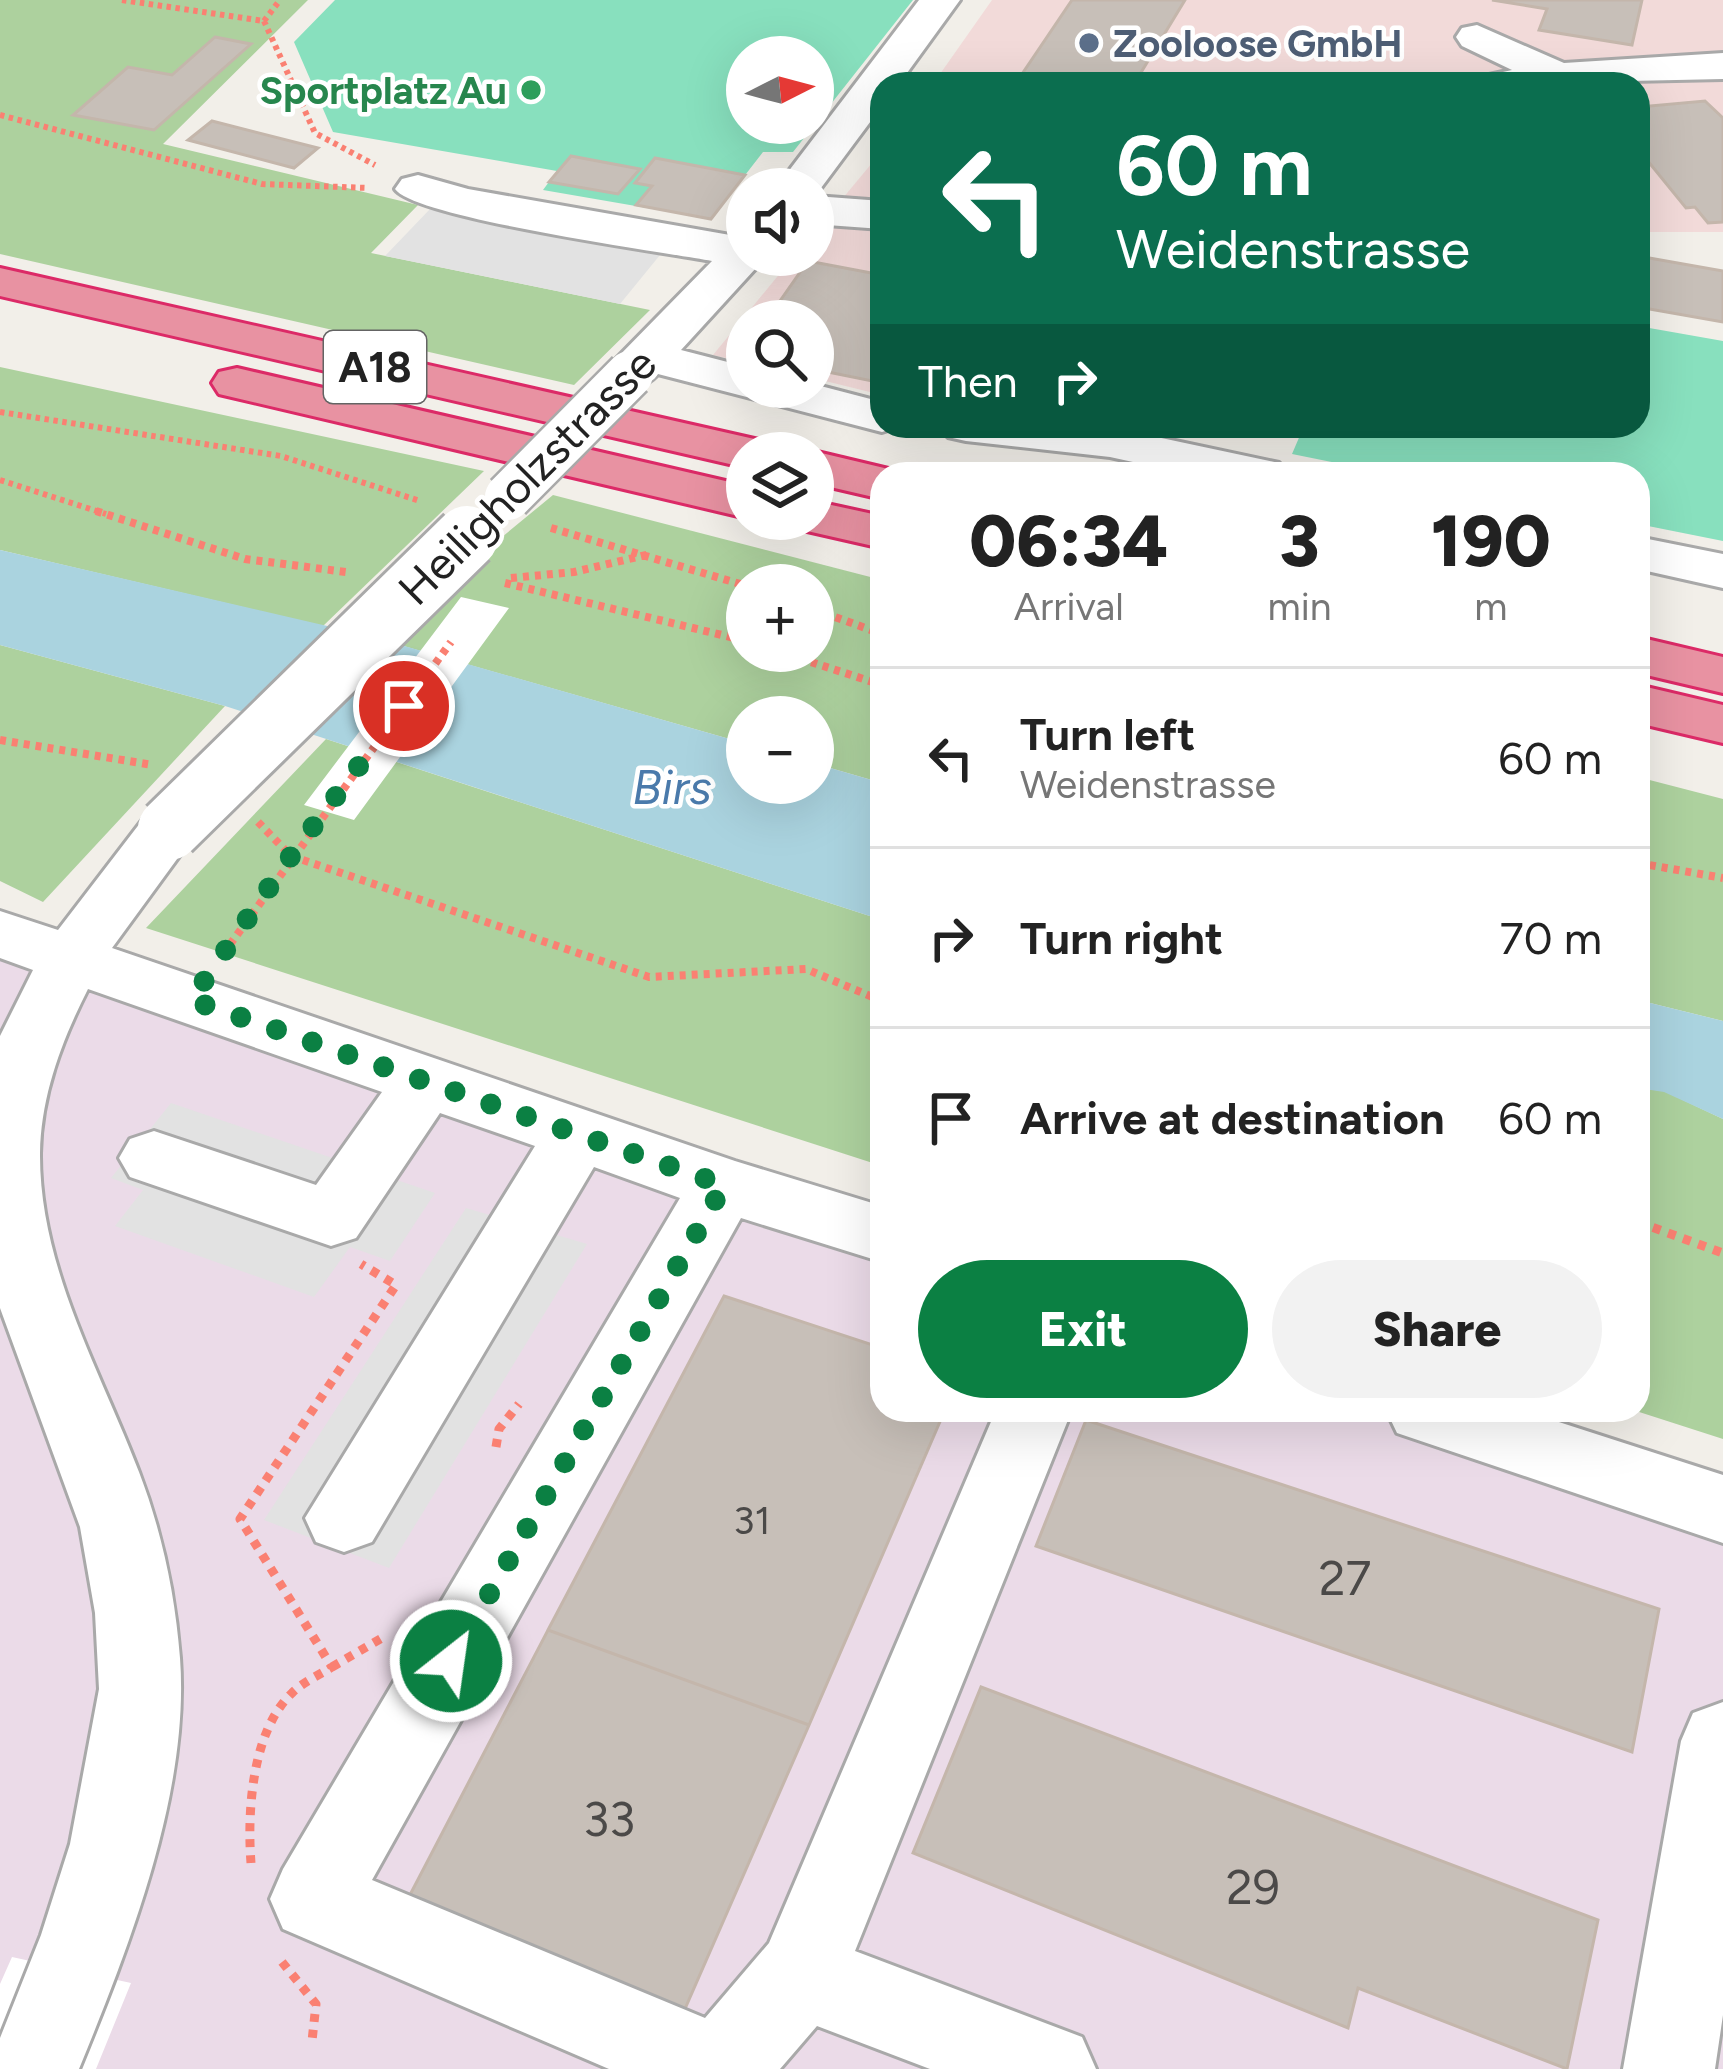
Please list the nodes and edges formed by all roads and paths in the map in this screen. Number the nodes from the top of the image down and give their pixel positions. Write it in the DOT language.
graph roads {
  1 [pos="122,0"];
  2 [pos="280,0"];
  3 [pos="940,0"];
  4 [pos="264,21"];
  5 [pos="1477,37"];
  6 [pos="1723,67"];
  7 [pos="886,72"];
  8 [pos="1525,72"];
  9 [pos="1650,72"];
  10 [pos="870,93"];
  11 [pos="0,115"];
  12 [pos="814,168"];
  13 [pos="418,189"];
  14 [pos="834,211"];
  15 [pos="870,213"];
  16 [pos="726,250"];
  17 [pos="726,274"];
  18 [pos="0,282"];
  19 [pos="0,327"];
  20 [pos="639,365"];
  21 [pos="726,379"];
  22 [pos="834,405"];
  23 [pos="0,412"];
  24 [pos="870,414"];
  25 [pos="1073,438"];
  26 [pos="726,447"];
  27 [pos="1205,462"];
  28 [pos="834,472"];
  29 [pos="0,480"];
  30 [pos="870,480"];
  31 [pos="726,497"];
  32 [pos="502,521"];
  33 [pos="834,522"];
  34 [pos="870,529"];
  35 [pos="651,554"];
  36 [pos="1650,556"];
  37 [pos="1723,571"];
  38 [pos="355,573"];
  39 [pos="726,579"];
  40 [pos="834,617"];
  41 [pos="870,630"];
  42 [pos="726,636"];
  43 [pos="453,640"];
  44 [pos="1650,659"];
  45 [pos="834,669"];
  46 [pos="1723,675"];
  47 [pos="870,681"];
  48 [pos="1650,707"];
  49 [pos="1723,724"];
  50 [pos="0,740"];
  51 [pos="159,766"];
  52 [pos="249,813"];
  53 [pos="291,856"];
  54 [pos="1650,865"];
  55 [pos="1723,878"];
  56 [pos="0,934"];
  57 [pos="72,960"];
  58 [pos="870,996"];
  59 [pos="191,1000"];
  60 [pos="427,1080"];
  61 [pos="579,1133"];
  62 [pos="154,1158"];
  63 [pos="724,1185"];
  64 [pos="1650,1226"];
  65 [pos="870,1230"];
  66 [pos="1723,1253"];
  67 [pos="18,1313"];
  68 [pos="1029,1422"];
  69 [pos="1460,1422"];
  70 [pos="1723,1509"];
  71 [pos="344,1518"];
  72 [pos="1723,1741"];
  73 [pos="801,1975"];
  74 [pos="33,2069"];
  75 [pos="719,2069"];
  76 [pos="1050,2069"];
  77 [pos="1669,2069"];
  1 -- 4 [label="path"];
  2 -- 4 [label="path"];
  3 -- 7 [label="street"];
  4 -- 13 [label="path"];
  5 -- 8 [label="street"];
  6 -- 9 [label="street"];
  10 -- 12 [label="street"];
  11 -- 13 [label="path"];
  13 -- 16 [label="street"];
  14 -- 15 [label="street"];
  17 -- 20 [label="street, Heiligholzstrasse"];
  18 -- 26 [label="highway, A18"];
  19 -- 31 [label="highway, A18"];
  20 -- 21 [label="street"];
  20 -- 32 [label="street, Heiligholzstrasse, bridge"];
  22 -- 24 [label="street"];
  23 -- 32 [label="path"];
  25 -- 27 [label="street"];
  28 -- 30 [label="highway"];
  29 -- 38 [label="path"];
  32 -- 35 [label="path"];
  32 -- 57 [label="street, Heiligholzstrasse, bridge"];
  33 -- 34 [label="highway"];
  35 -- 39 [label="path"];
  35 -- 42 [label="path"];
  36 -- 37 [label="street"];
  40 -- 41 [label="path"];
  43 -- 53 [label="path"];
  44 -- 46 [label="highway"];
  45 -- 47 [label="path"];
  48 -- 49 [label="highway"];
  50 -- 51 [label="path"];
  52 -- 53 [label="path"];
  53 -- 58 [label="path"];
  53 -- 59 [label="path"];
  54 -- 55 [label="path"];
  56 -- 57 [label="street"];
  57 -- 59 [label="street"];
  57 -- 67 [label="street, Heiligholzstrasse"];
  59 -- 60 [label="street"];
  60 -- 61 [label="street"];
  60 -- 62 [label="street"];
  61 -- 63 [label="street"];
  61 -- 71 [label="street"];
  63 -- 65 [label="street"];
  63 -- 75 [label="street"];
  64 -- 66 [label="path"];
  67 -- 74 [label="street, Heiligholzstrasse"];
  68 -- 73 [label="street"];
  69 -- 70 [label="street"];
  72 -- 77 [label="street"];
  73 -- 75 [label="street"];
  73 -- 76 [label="street"];
}
